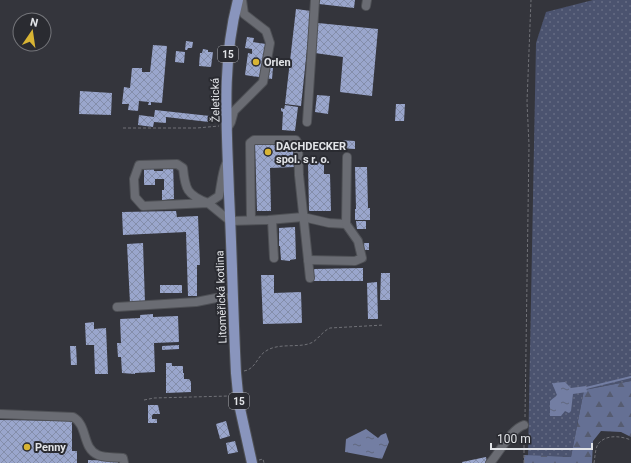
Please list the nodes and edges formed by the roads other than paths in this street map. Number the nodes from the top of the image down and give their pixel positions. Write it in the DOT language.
graph roads {
  1 [pos="238,0"];
  2 [pos="242,0"];
  3 [pos="315,0"];
  4 [pos="307,122"];
  5 [pos="227,128"];
  6 [pos="347,157"];
  7 [pos="228,162"];
  8 [pos="208,203"];
  9 [pos="303,217"];
  10 [pos="251,220"];
  11 [pos="272,220"];
  12 [pos="230,221"];
  13 [pos="346,224"];
  14 [pos="274,258"];
  15 [pos="308,260"];
  16 [pos="310,278"];
  17 [pos="232,297"];
  18 [pos="117,307"];
  19 [pos="0,414"];
  20 [pos="524,425"];
  21 [pos="124,463"];
  22 [pos="252,463"];
  23 [pos="490,463"];
  1 -- 5 [label="main road, Želetická / 15"];
  2 -- 5 [label="lane"];
  3 -- 4 [label="lane"];
  5 -- 7 [label="main road, Litoměřická kotlina / 15"];
  6 -- 13 [label="lane"];
  7 -- 8 [label="lane"];
  7 -- 12 [label="main road, Litoměřická kotlina / 15"];
  8 -- 8 [label="lane"];
  8 -- 12 [label="lane"];
  9 -- 10 [label="lane"];
  9 -- 11 [label="lane"];
  9 -- 13 [label="lane"];
  9 -- 15 [label="lane"];
  10 -- 11 [label="lane"];
  10 -- 12 [label="lane"];
  11 -- 14 [label="lane"];
  12 -- 17 [label="main road, Litoměřická kotlina / 15"];
  13 -- 15 [label="lane"];
  15 -- 16 [label="lane"];
  17 -- 18 [label="lane"];
  17 -- 22 [label="main road, Litoměřická kotlina / 15"];
  19 -- 21 [label="lane"];
  20 -- 23 [label="lane"];
}
